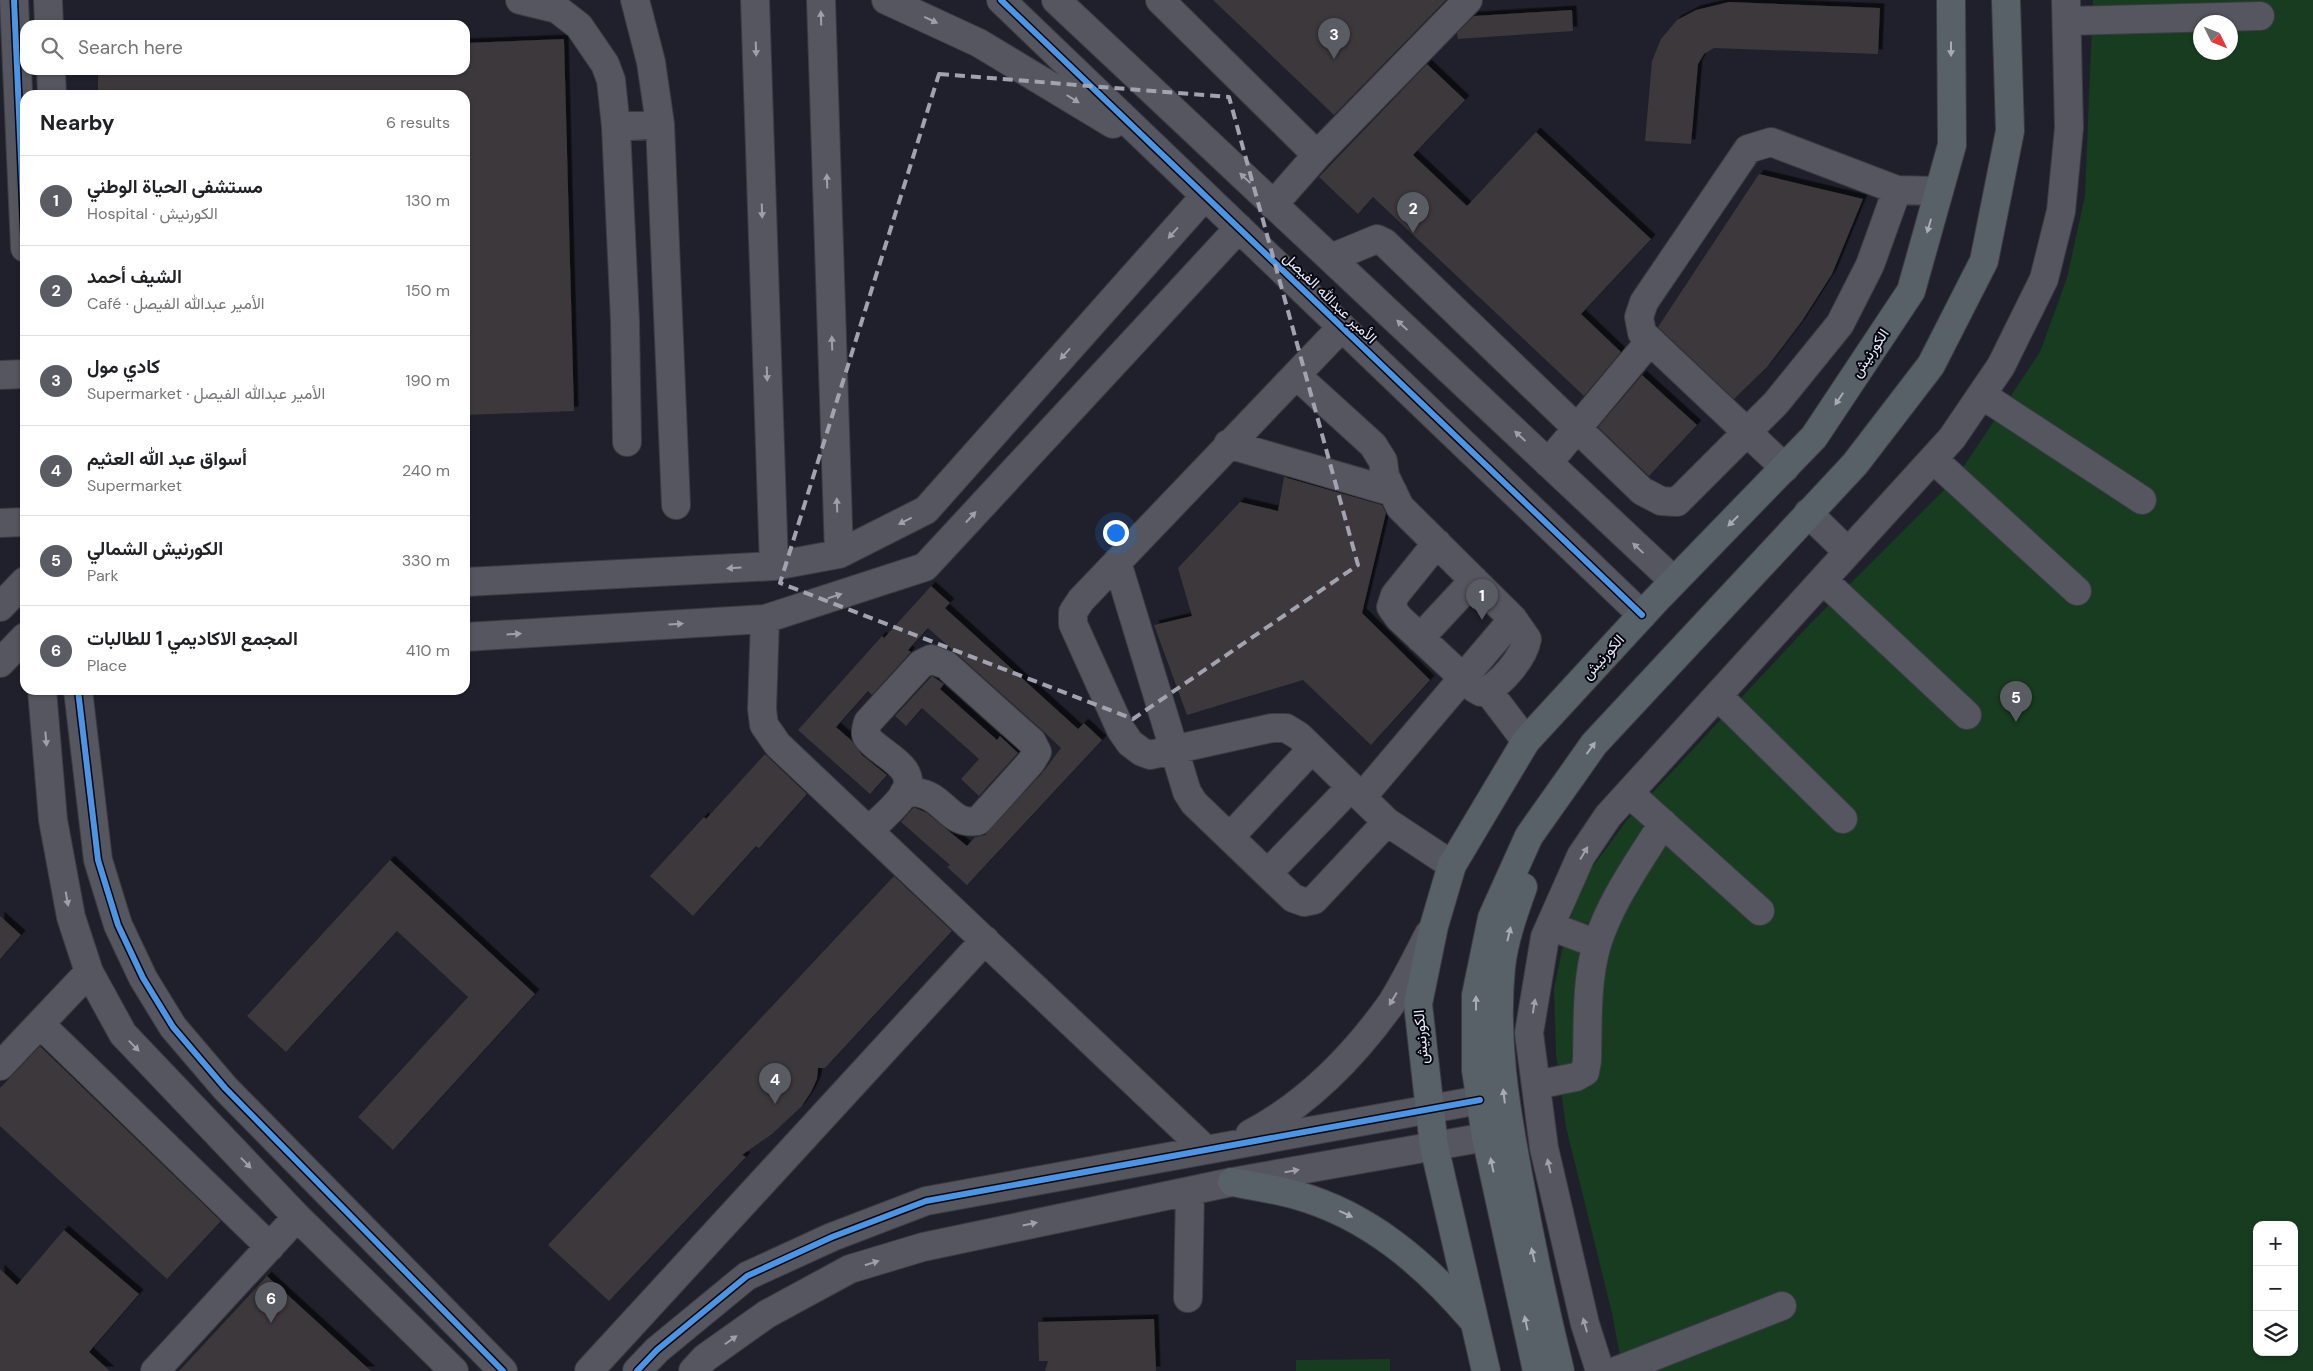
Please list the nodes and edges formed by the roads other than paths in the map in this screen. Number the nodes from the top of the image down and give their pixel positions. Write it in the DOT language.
graph roads {
  1 [pos="14,0"];
  2 [pos="48,0"];
  3 [pos="520,0"];
  4 [pos="635,0"];
  5 [pos="755,0"];
  6 [pos="821,0"];
  7 [pos="886,0"];
  8 [pos="1001,0"];
  9 [pos="1056,0"];
  10 [pos="1160,0"];
  11 [pos="1468,0"];
  12 [pos="1951,0"];
  13 [pos="2006,0"];
  14 [pos="2066,10"];
  15 [pos="2260,16"];
  16 [pos="49,20"];
  17 [pos="51,75"];
  18 [pos="52,90"];
  19 [pos="9,98"];
  20 [pos="660,124"];
  21 [pos="616,127"];
  22 [pos="1161,153"];
  23 [pos="1317,155"];
  24 [pos="1897,190"];
  25 [pos="1939,191"];
  26 [pos="1205,196"];
  27 [pos="20,201"];
  28 [pos="1274,204"];
  29 [pos="1239,228"];
  30 [pos="1331,258"];
  31 [pos="668,320"];
  32 [pos="625,321"];
  33 [pos="1342,327"];
  34 [pos="1650,341"];
  35 [pos="20,374"];
  36 [pos="0,375"];
  37 [pos="1296,375"];
  38 [pos="1982,395"];
  39 [pos="1577,428"];
  40 [pos="1747,431"];
  41 [pos="627,442"];
  42 [pos="1228,444"];
  43 [pos="1933,459"];
  44 [pos="1548,463"];
  45 [pos="1785,468"];
  46 [pos="1393,492"];
  47 [pos="2142,500"];
  48 [pos="676,505"];
  49 [pos="1808,513"];
  50 [pos="20,522"];
  51 [pos="0,523"];
  52 [pos="1437,543"];
  53 [pos="1848,552"];
  54 [pos="839,554"];
  55 [pos="1117,562"];
  56 [pos="774,566"];
  57 [pos="1474,580"];
  58 [pos="1823,580"];
  59 [pos="1674,581"];
  60 [pos="470,582"];
  61 [pos="20,586"];
  62 [pos="2077,591"];
  63 [pos="0,607"];
  64 [pos="1642,615"];
  65 [pos="765,619"];
  66 [pos="1513,620"];
  67 [pos="470,637"];
  68 [pos="1420,638"];
  69 [pos="20,641"];
  70 [pos="0,663"];
  71 [pos="1464,679"];
  72 [pos="1488,691"];
  73 [pos="42,695"];
  74 [pos="79,695"];
  75 [pos="1718,696"];
  76 [pos="1967,715"];
  77 [pos="1526,741"];
  78 [pos="1312,749"];
  79 [pos="1174,750"];
  80 [pos="1568,782"];
  81 [pos="1356,792"];
  82 [pos="1629,793"];
  83 [pos="904,794"];
  84 [pos="1843,819"];
  85 [pos="1387,822"];
  86 [pos="1663,823"];
  87 [pos="869,831"];
  88 [pos="1230,837"];
  89 [pos="1452,865"];
  90 [pos="1268,873"];
  91 [pos="1760,912"];
  92 [pos="1434,926"];
  93 [pos="1550,926"];
  94 [pos="985,940"];
  95 [pos="1597,944"];
  96 [pos="89,972"];
  97 [pos="40,1024"];
  98 [pos="0,1066"];
  99 [pos="1536,1085"];
  100 [pos="1480,1100"];
  101 [pos="1428,1110"];
  102 [pos="1486,1136"];
  103 [pos="1434,1146"];
  104 [pos="1217,1148"];
  105 [pos="1232,1182"];
  106 [pos="1190,1191"];
  107 [pos="297,1217"];
  108 [pos="270,1247"];
  109 [pos="1188,1298"];
  110 [pos="1782,1306"];
  111 [pos="1474,1321"];
  112 [pos="155,1371"];
  113 [pos="454,1371"];
  114 [pos="503,1371"];
  115 [pos="589,1371"];
  116 [pos="637,1371"];
  117 [pos="693,1371"];
  118 [pos="1486,1371"];
  119 [pos="1537,1371"];
  120 [pos="1560,1371"];
  121 [pos="1600,1371"];
  122 [pos="1616,1371"];
  1 -- 19 [label="street"];
  2 -- 16 [label="street"];
  3 -- 21 [label="street"];
  4 -- 20 [label="street"];
  5 -- 56 [label="street, one-way"];
  54 -- 6 [label="street, one-way"];
  7 -- 22 [label="street, one-way"];
  8 -- 22 [label="street, الأمير عبدالله الفيصل"];
  28 -- 9 [label="street, الأمير عبدالله الفيصل, one-way"];
  10 -- 23 [label="street"];
  11 -- 23 [label="street"];
  12 -- 25 [label="main road, الكورنيش, one-way"];
  13 -- 49 [label="main road"];
  14 -- 15 [label="street"];
  14 -- 38 [label="street"];
  17 -- 18 [label="street"];
  19 -- 27 [label="street"];
  20 -- 21 [label="street"];
  20 -- 31 [label="street"];
  21 -- 32 [label="street"];
  22 -- 26 [label="street, الأمير عبدالله الفيصل"];
  23 -- 28 [label="street"];
  24 -- 25 [label="street"];
  24 -- 34 [label="street"];
  24 -- 40 [label="street"];
  25 -- 45 [label="main road, الكورنيش, one-way"];
  26 -- 29 [label="street, الأمير عبدالله الفيصل"];
  26 -- 54 [label="street, one-way"];
  28 -- 30 [label="street, الأمير عبدالله الفيصل"];
  29 -- 33 [label="street, الأمير عبدالله الفيصل"];
  65 -- 29 [label="street, one-way"];
  30 -- 39 [label="street"];
  44 -- 30 [label="street, الأمير عبدالله الفيصل, one-way"];
  31 -- 32 [label="street"];
  31 -- 48 [label="street"];
  32 -- 41 [label="street"];
  33 -- 37 [label="street"];
  33 -- 64 [label="street, الأمير عبدالله الفيصل"];
  34 -- 39 [label="street"];
  34 -- 40 [label="street"];
  35 -- 36 [label="street"];
  37 -- 42 [label="street"];
  37 -- 46 [label="street"];
  38 -- 43 [label="street"];
  38 -- 47 [label="street"];
  39 -- 40 [label="street"];
  39 -- 44 [label="street"];
  40 -- 45 [label="street"];
  42 -- 46 [label="street"];
  42 -- 55 [label="street"];
  43 -- 53 [label="street"];
  43 -- 62 [label="street"];
  59 -- 44 [label="street, الأمير عبدالله الفيصل, one-way"];
  45 -- 59 [label="main road, الكورنيش, one-way"];
  46 -- 52 [label="street"];
  49 -- 53 [label="street"];
  80 -- 49 [label="main road, one-way"];
  50 -- 51 [label="street"];
  52 -- 57 [label="street"];
  52 -- 68 [label="street"];
  53 -- 58 [label="street"];
  54 -- 56 [label="street"];
  55 -- 79 [label="street"];
  55 -- 79 [label="street"];
  56 -- 60 [label="street, one-way"];
  57 -- 66 [label="street"];
  57 -- 68 [label="street"];
  58 -- 75 [label="street"];
  58 -- 76 [label="street"];
  59 -- 64 [label="main road, الكورنيش"];
  61 -- 63 [label="street"];
  64 -- 77 [label="main road, الكورنيش"];
  67 -- 65 [label="street, one-way"];
  65 -- 87 [label="street"];
  66 -- 71 [label="street"];
  66 -- 72 [label="street"];
  68 -- 71 [label="street"];
  69 -- 70 [label="street"];
  71 -- 72 [label="street"];
  71 -- 81 [label="street"];
  72 -- 77 [label="street"];
  73 -- 96 [label="street, one-way"];
  74 -- 114 [label="street"];
  75 -- 82 [label="street"];
  75 -- 84 [label="street"];
  77 -- 89 [label="main road, الكورنيش"];
  78 -- 79 [label="street"];
  78 -- 81 [label="street"];
  78 -- 88 [label="street"];
  79 -- 88 [label="street"];
  100 -- 80 [label="main road, one-way"];
  120 -- 80 [label="main road, one-way"];
  81 -- 85 [label="street"];
  81 -- 90 [label="street"];
  82 -- 86 [label="street"];
  93 -- 82 [label="street, one-way"];
  83 -- 83 [label="street"];
  83 -- 87 [label="street"];
  85 -- 89 [label="street"];
  85 -- 90 [label="street"];
  86 -- 91 [label="street"];
  86 -- 95 [label="street"];
  87 -- 94 [label="street"];
  88 -- 90 [label="street"];
  89 -- 92 [label="main road, الكورنيش"];
  92 -- 101 [label="main road, الكورنيش"];
  92 -- 104 [label="street, one-way"];
  93 -- 95 [label="street"];
  99 -- 93 [label="street, one-way"];
  94 -- 104 [label="street"];
  94 -- 115 [label="street"];
  95 -- 99 [label="street"];
  96 -- 97 [label="street"];
  96 -- 107 [label="street, one-way"];
  97 -- 98 [label="street"];
  97 -- 108 [label="street"];
  121 -- 99 [label="street, one-way"];
  100 -- 101 [label="street"];
  100 -- 102 [label="main road"];
  101 -- 103 [label="main road, الكورنيش"];
  101 -- 104 [label="street"];
  102 -- 103 [label="street"];
  119 -- 102 [label="main road, one-way"];
  105 -- 103 [label="street, one-way"];
  103 -- 111 [label="main road, الكورنيش"];
  104 -- 116 [label="street"];
  105 -- 106 [label="street"];
  105 -- 111 [label="main road, one-way"];
  106 -- 109 [label="street"];
  117 -- 106 [label="street, one-way"];
  107 -- 108 [label="street"];
  107 -- 113 [label="street"];
  108 -- 112 [label="street"];
  110 -- 122 [label="street"];
  111 -- 118 [label="main road, الكورنيش"];
}
